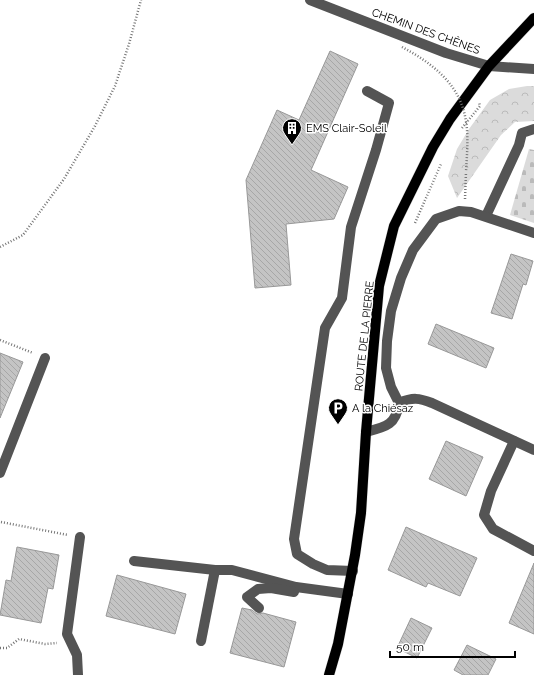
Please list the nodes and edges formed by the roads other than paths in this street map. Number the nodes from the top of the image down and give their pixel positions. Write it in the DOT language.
graph roads {
  1 [pos="310,0"];
  2 [pos="534,18"];
  3 [pos="489,66"];
  4 [pos="534,69"];
  5 [pos="367,92"];
  6 [pos="534,129"];
  7 [pos="486,216"];
  8 [pos="534,233"];
  9 [pos="45,358"];
  10 [pos="400,403"];
  11 [pos="366,432"];
  12 [pos="514,441"];
  13 [pos="534,450"];
  14 [pos="0,473"];
  15 [pos="80,537"];
  16 [pos="534,551"];
  17 [pos="134,561"];
  18 [pos="215,570"];
  19 [pos="352,571"];
  20 [pos="310,589"];
  21 [pos="348,594"];
  22 [pos="259,608"];
  23 [pos="201,641"];
  24 [pos="78,675"];
  25 [pos="329,675"];
  1 -- 3 [label="street, CHEMIN DES CHÊNES"];
  2 -- 3 [label="main road, ROUTE DE LA PIERRE"];
  3 -- 4 [label="street, CHEMIN DES CHÊNES"];
  3 -- 11 [label="main road, ROUTE DE LA PIERRE"];
  5 -- 19 [label="street"];
  6 -- 7 [label="street"];
  7 -- 8 [label="street"];
  7 -- 10 [label="street"];
  9 -- 14 [label="street"];
  10 -- 11 [label="street"];
  10 -- 12 [label="street"];
  11 -- 19 [label="main road, ROUTE DE LA PIERRE"];
  12 -- 13 [label="street"];
  12 -- 16 [label="street"];
  15 -- 24 [label="street"];
  17 -- 18 [label="street"];
  18 -- 20 [label="street"];
  18 -- 23 [label="street"];
  19 -- 21 [label="main road, ROUTE DE LA PIERRE"];
  20 -- 21 [label="street"];
  20 -- 22 [label="street"];
  21 -- 25 [label="main road, ROUTE DE LA PIERRE"];
}
